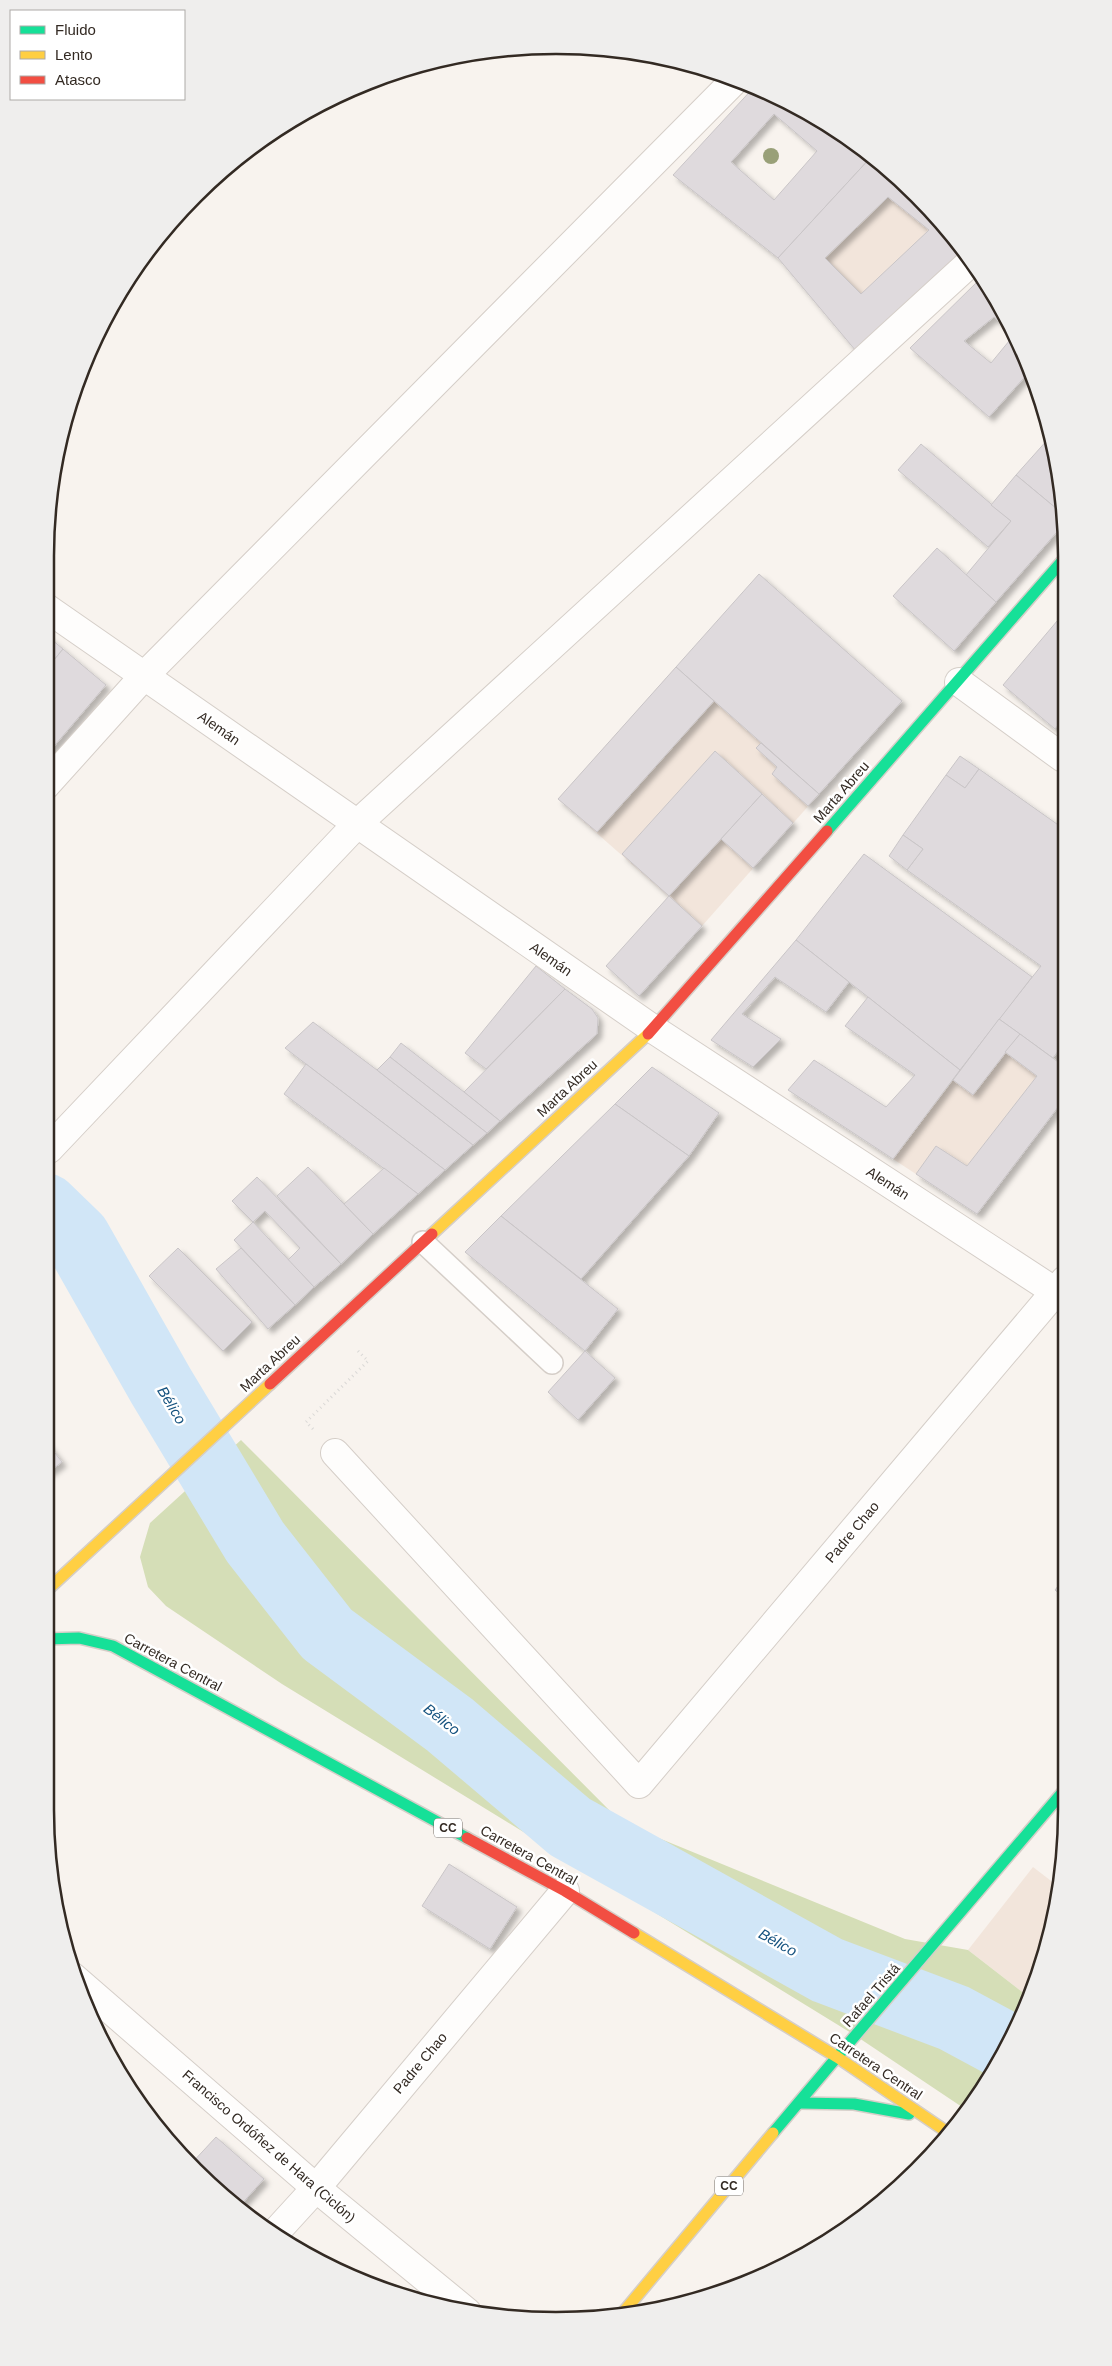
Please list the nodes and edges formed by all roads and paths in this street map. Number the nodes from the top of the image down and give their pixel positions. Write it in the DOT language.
graph roads {
  1 [pos="730,85"];
  2 [pos="966,266"];
  3 [pos="1058,566"];
  4 [pos="54,613"];
  5 [pos="144,676"];
  6 [pos="959,682"];
  7 [pos="1058,754"];
  8 [pos="54,776"];
  9 [pos="358,824"];
  10 [pos="653,1029"];
  11 [pos="54,1144"];
  12 [pos="423,1242"];
  13 [pos="1058,1287"];
  14 [pos="1058,1295"];
  15 [pos="368,1361"];
  16 [pos="552,1364"];
  17 [pos="306,1422"];
  18 [pos="335,1453"];
  19 [pos="54,1584"];
  20 [pos="54,1637"];
  21 [pos="1058,1798"];
  22 [pos="565,1891"];
  23 [pos="87,1988"];
  24 [pos="837,2057"];
  25 [pos="799,2103"];
  26 [pos="932,2122"];
  27 [pos="943,2129"];
  28 [pos="316,2188"];
  29 [pos="279,2229"];
  30 [pos="455,2302"];
  31 [pos="628,2307"];
  1 -- 5 [label="street"];
  2 -- 9 [label="street"];
  3 -- 6 [label="main road, Marta Abreu"];
  4 -- 5 [label="street, Alemán"];
  5 -- 8 [label="street"];
  5 -- 9 [label="street, Alemán"];
  6 -- 7 [label="street"];
  6 -- 10 [label="main road, Marta Abreu"];
  9 -- 10 [label="street, Alemán"];
  9 -- 11 [label="street"];
  10 -- 12 [label="main road, Marta Abreu"];
  10 -- 13 [label="street, Alemán"];
  12 -- 16 [label="lane"];
  12 -- 19 [label="main road, Marta Abreu"];
  14 -- 18 [label="street, Padre Chao"];
  15 -- 17 [label="path"];
  20 -- 22 [label="main road, Carretera Central / CC"];
  21 -- 24 [label="main road, Rafael Tristá"];
  22 -- 24 [label="main road, Carretera Central / CC"];
  22 -- 28 [label="street, Padre Chao"];
  23 -- 28 [label="street, Francisco Ordóñez de Hara (Ciclón)"];
  24 -- 25 [label="main road, Rafael Tristá / CC"];
  24 -- 26 [label="main road, Carretera Central / CC"];
  25 -- 26 [label="main road"];
  25 -- 31 [label="main road, Rafael Tristá / CC"];
  26 -- 27 [label="main road, Carretera Central / CC"];
  28 -- 29 [label="street, Padre Chao"];
  28 -- 30 [label="street, Francisco Ordóñez de Hara (Ciclón)"];
}
